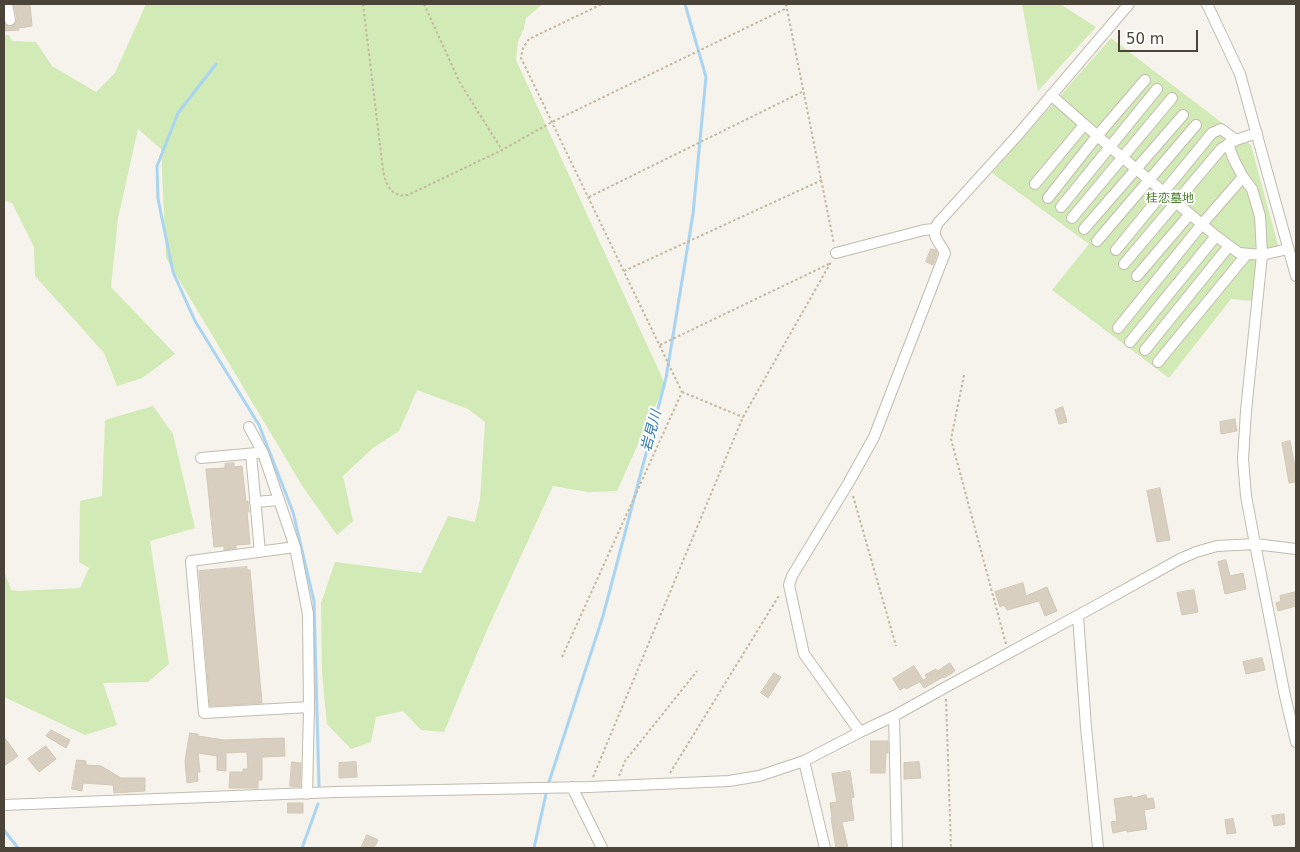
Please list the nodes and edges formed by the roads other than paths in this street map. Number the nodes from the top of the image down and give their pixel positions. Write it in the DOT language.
graph roads {
  1 [pos="7,4"];
  2 [pos="1128,4"];
  3 [pos="1207,4"];
  4 [pos="10,20"];
  5 [pos="1145,80"];
  6 [pos="1157,89"];
  7 [pos="1051,96"];
  8 [pos="1172,98"];
  9 [pos="1183,115"];
  10 [pos="1084,125"];
  11 [pos="1196,125"];
  12 [pos="1257,133"];
  13 [pos="1097,136"];
  14 [pos="1232,142"];
  15 [pos="1110,147"];
  16 [pos="1123,158"];
  17 [pos="1136,169"];
  18 [pos="1243,178"];
  19 [pos="1150,181"];
  20 [pos="1035,184"];
  21 [pos="1163,192"];
  22 [pos="1048,198"];
  23 [pos="1176,202"];
  24 [pos="1061,207"];
  25 [pos="1190,214"];
  26 [pos="1072,218"];
  27 [pos="1202,224"];
  28 [pos="934,229"];
  29 [pos="1084,230"];
  30 [pos="1216,236"];
  31 [pos="1097,241"];
  32 [pos="1229,246"];
  33 [pos="1288,249"];
  34 [pos="1116,250"];
  35 [pos="836,253"];
  36 [pos="1247,254"];
  37 [pos="1262,254"];
  38 [pos="1124,264"];
  39 [pos="1137,276"];
  40 [pos="1296,276"];
  41 [pos="1118,328"];
  42 [pos="1130,342"];
  43 [pos="1144,350"];
  44 [pos="1158,362"];
  45 [pos="249,427"];
  46 [pos="263,453"];
  47 [pos="251,454"];
  48 [pos="201,458"];
  49 [pos="279,500"];
  50 [pos="255,502"];
  51 [pos="1255,544"];
  52 [pos="295,548"];
  53 [pos="1296,549"];
  54 [pos="260,552"];
  55 [pos="1078,616"];
  56 [pos="309,707"];
  57 [pos="894,716"];
  58 [pos="860,732"];
  59 [pos="1296,742"];
  60 [pos="804,761"];
  61 [pos="572,787"];
  62 [pos="307,794"];
  63 [pos="4,804"];
  64 [pos="602,848"];
  65 [pos="825,848"];
  66 [pos="897,848"];
  67 [pos="1098,848"];
  1 -- 4 [label="street"];
  2 -- 7 [label="street"];
  3 -- 12 [label="street"];
  5 -- 13 [label="street"];
  6 -- 15 [label="street"];
  7 -- 10 [label="street"];
  7 -- 28 [label="street"];
  8 -- 16 [label="street"];
  9 -- 17 [label="street"];
  10 -- 13 [label="street"];
  10 -- 20 [label="street"];
  11 -- 19 [label="street"];
  12 -- 14 [label="street"];
  12 -- 33 [label="street"];
  13 -- 15 [label="street"];
  13 -- 22 [label="street"];
  14 -- 18 [label="street"];
  14 -- 21 [label="street"];
  14 -- 23 [label="street"];
  15 -- 16 [label="street"];
  15 -- 24 [label="street"];
  16 -- 17 [label="street"];
  16 -- 26 [label="street"];
  17 -- 19 [label="street"];
  17 -- 29 [label="street"];
  18 -- 27 [label="street"];
  18 -- 37 [label="street"];
  19 -- 21 [label="street"];
  19 -- 31 [label="street"];
  21 -- 23 [label="street"];
  21 -- 34 [label="street"];
  23 -- 25 [label="street"];
  23 -- 38 [label="street"];
  25 -- 27 [label="street"];
  25 -- 39 [label="street"];
  27 -- 30 [label="street"];
  27 -- 41 [label="street"];
  28 -- 35 [label="street"];
  28 -- 58 [label="street"];
  30 -- 32 [label="street"];
  30 -- 42 [label="street"];
  32 -- 36 [label="street"];
  32 -- 43 [label="street"];
  33 -- 37 [label="street"];
  33 -- 40 [label="street"];
  36 -- 37 [label="street"];
  36 -- 44 [label="street"];
  37 -- 51 [label="street"];
  45 -- 46 [label="street"];
  46 -- 47 [label="street"];
  46 -- 49 [label="street"];
  47 -- 48 [label="street"];
  47 -- 50 [label="street"];
  49 -- 50 [label="street"];
  49 -- 52 [label="street"];
  50 -- 54 [label="street"];
  51 -- 53 [label="street"];
  51 -- 55 [label="street"];
  51 -- 59 [label="street"];
  52 -- 54 [label="street"];
  52 -- 56 [label="street"];
  54 -- 56 [label="street"];
  55 -- 57 [label="street"];
  55 -- 67 [label="street"];
  56 -- 62 [label="street"];
  57 -- 58 [label="street"];
  57 -- 66 [label="street"];
  58 -- 60 [label="street"];
  60 -- 61 [label="street"];
  60 -- 65 [label="street"];
  61 -- 62 [label="street"];
  61 -- 64 [label="street"];
  62 -- 63 [label="street"];
}
